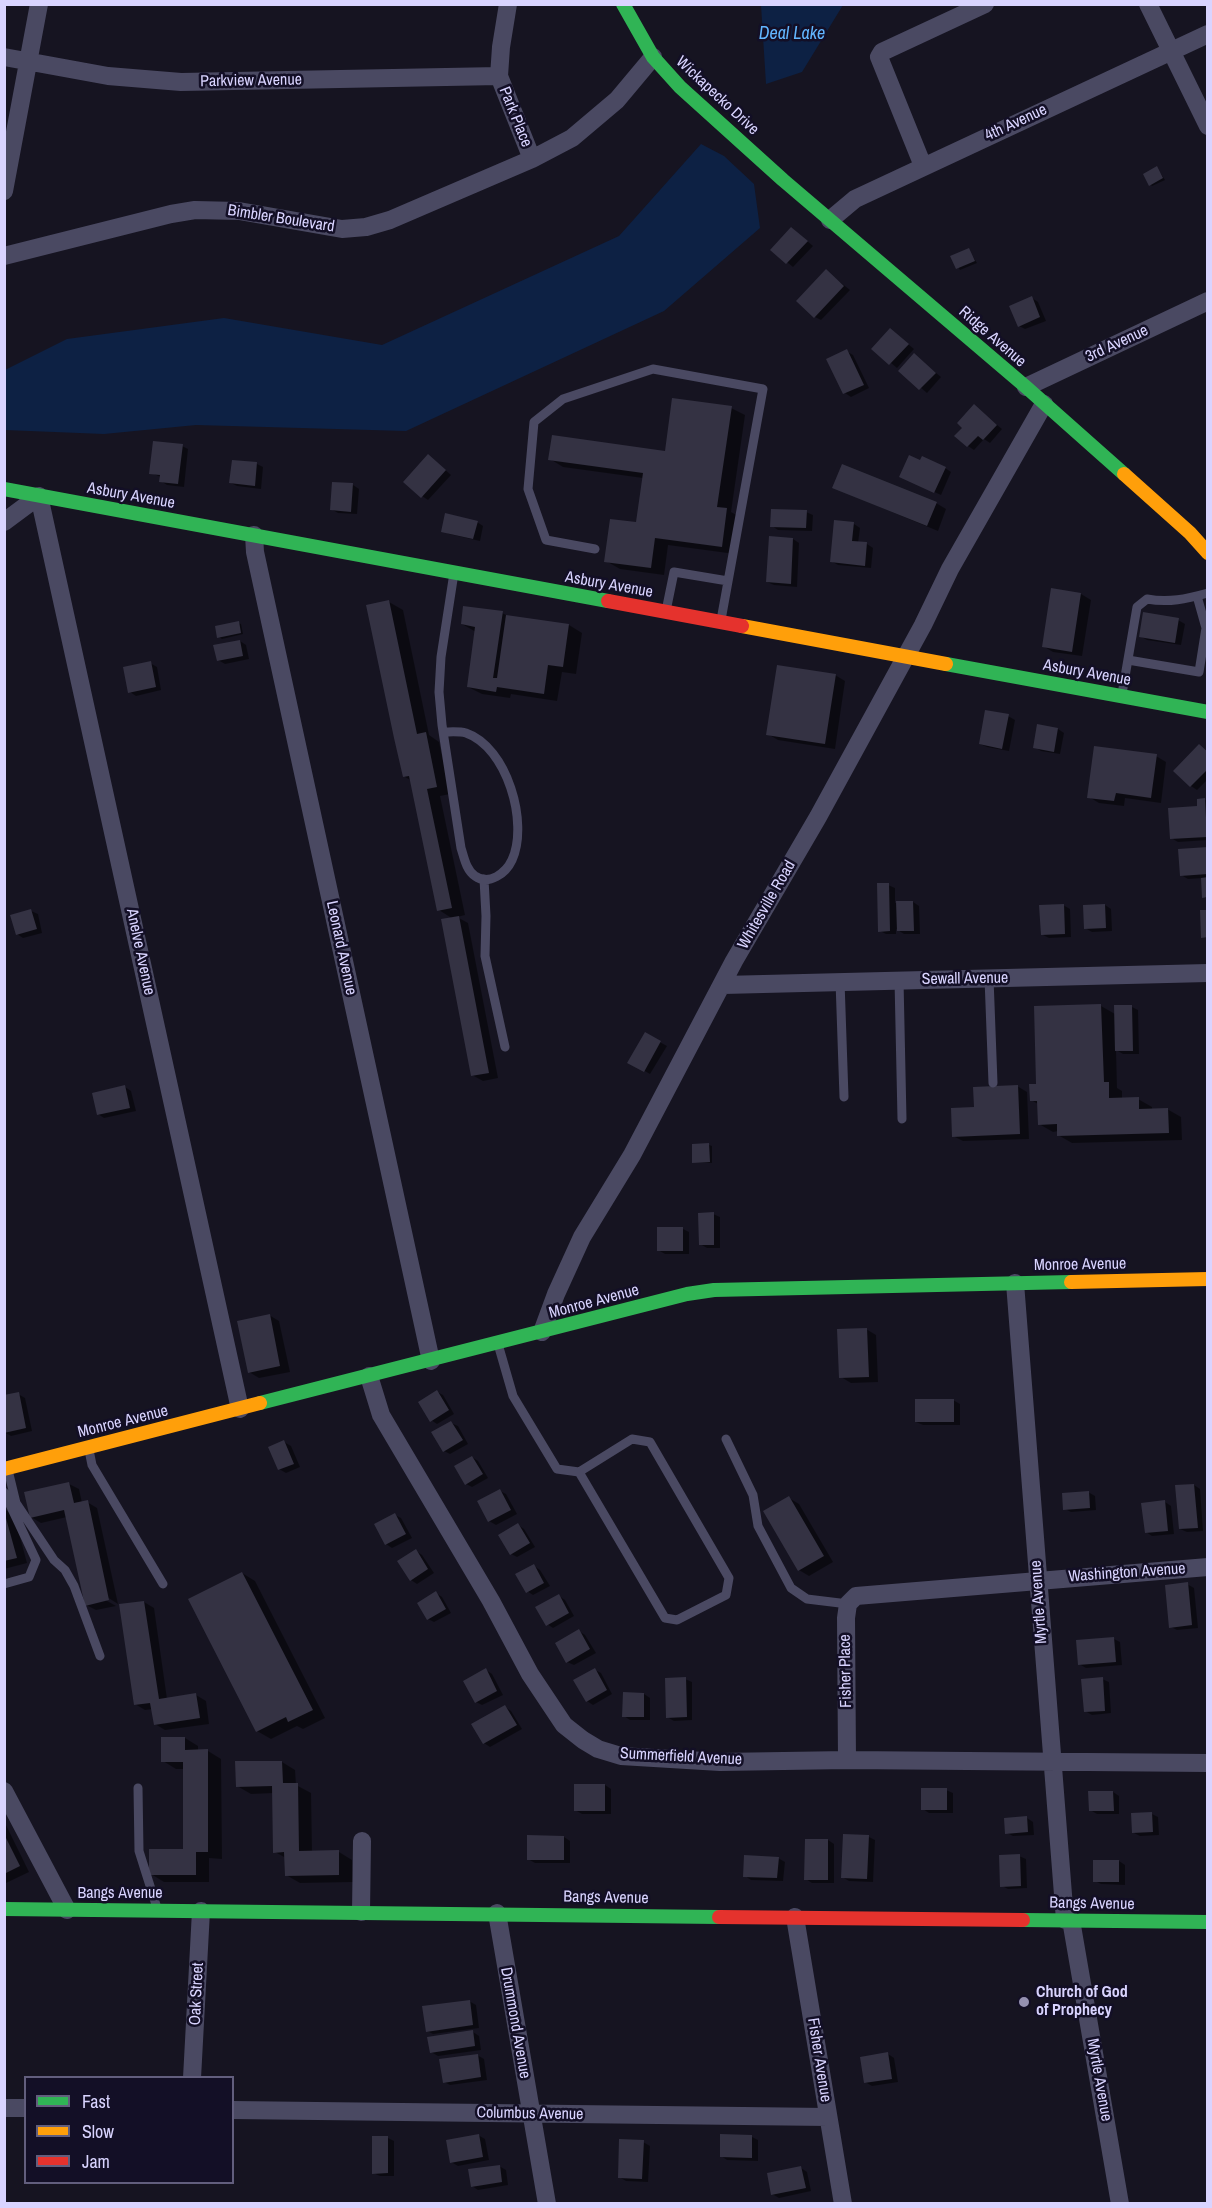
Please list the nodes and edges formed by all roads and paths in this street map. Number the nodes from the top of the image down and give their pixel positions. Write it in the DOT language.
graph roads {
  1 [pos="39,4"];
  2 [pos="508,4"];
  3 [pos="623,4"];
  4 [pos="985,4"];
  5 [pos="1148,4"];
  6 [pos="1208,34"];
  7 [pos="1170,51"];
  8 [pos="4,57"];
  9 [pos="654,57"];
  10 [pos="28,62"];
  11 [pos="499,76"];
  12 [pos="1208,126"];
  13 [pos="751,151"];
  14 [pos="532,159"];
  15 [pos="923,166"];
  16 [pos="4,190"];
  17 [pos="830,220"];
  18 [pos="4,256"];
  19 [pos="1208,302"];
  20 [pos="1026,387"];
  21 [pos="1044,404"];
  22 [pos="4,489"];
  23 [pos="39,496"];
  24 [pos="4,522"];
  25 [pos="254,535"];
  26 [pos="596,549"];
  27 [pos="1208,553"];
  28 [pos="454,573"];
  29 [pos="728,581"];
  30 [pos="1208,593"];
  31 [pos="1197,596"];
  32 [pos="665,612"];
  33 [pos="720,622"];
  34 [pos="906,657"];
  35 [pos="1128,660"];
  36 [pos="1122,696"];
  37 [pos="1208,712"];
  38 [pos="443,732"];
  39 [pos="484,879"];
  40 [pos="1208,973"];
  41 [pos="989,978"];
  42 [pos="900,980"];
  43 [pos="840,981"];
  44 [pos="723,985"];
  45 [pos="506,1047"];
  46 [pos="993,1083"];
  47 [pos="844,1097"];
  48 [pos="902,1119"];
  49 [pos="1208,1279"];
  50 [pos="1015,1283"];
  51 [pos="543,1332"];
  52 [pos="498,1344"];
  53 [pos="431,1361"];
  54 [pos="369,1376"];
  55 [pos="240,1409"];
  56 [pos="726,1439"];
  57 [pos="88,1448"];
  58 [pos="6,1469"];
  59 [pos="579,1472"];
  60 [pos="4,1492"];
  61 [pos="1208,1567"];
  62 [pos="1038,1580"];
  63 [pos="4,1584"];
  64 [pos="164,1584"];
  65 [pos="848,1604"];
  66 [pos="100,1656"];
  67 [pos="847,1760"];
  68 [pos="1051,1762"];
  69 [pos="1208,1763"];
  70 [pos="138,1788"];
  71 [pos="4,1791"];
  72 [pos="362,1840"];
  73 [pos="4,1909"];
  74 [pos="68,1910"];
  75 [pos="158,1910"];
  76 [pos="201,1911"];
  77 [pos="361,1912"];
  78 [pos="497,1913"];
  79 [pos="795,1917"];
  80 [pos="1068,1920"];
  81 [pos="1208,1922"];
  82 [pos="192,2076"];
  83 [pos="4,2108"];
  84 [pos="24,2108"];
  85 [pos="234,2110"];
  86 [pos="531,2114"];
  87 [pos="828,2117"];
  88 [pos="547,2204"];
  89 [pos="843,2204"];
  90 [pos="1120,2204"];
  1 -- 10 [label="street"];
  2 -- 11 [label="street, Park Place"];
  3 -- 9 [label="street, Wickapecko Drive"];
  4 -- 15 [label="street"];
  5 -- 7 [label="street"];
  6 -- 7 [label="street, 4th Avenue"];
  7 -- 12 [label="street"];
  7 -- 15 [label="street, 4th Avenue"];
  8 -- 10 [label="street, Parkview Avenue"];
  9 -- 13 [label="street, Wickapecko Drive"];
  9 -- 14 [label="street, Bimbler Boulevard"];
  10 -- 11 [label="street, Parkview Avenue"];
  10 -- 16 [label="street"];
  11 -- 14 [label="street, Park Place"];
  13 -- 17 [label="street, Ridge Avenue"];
  14 -- 18 [label="street, Bimbler Boulevard"];
  15 -- 17 [label="street, 4th Avenue"];
  17 -- 20 [label="street, Ridge Avenue"];
  19 -- 20 [label="street, 3rd Avenue"];
  20 -- 21 [label="street, Ridge Avenue"];
  21 -- 27 [label="street, Ridge Avenue"];
  21 -- 34 [label="street, Whitesville Road"];
  22 -- 23 [label="street, Asbury Avenue"];
  23 -- 24 [label="street"];
  23 -- 25 [label="street, Asbury Avenue"];
  23 -- 55 [label="street, Anelve Avenue"];
  25 -- 28 [label="street, Asbury Avenue"];
  25 -- 53 [label="street, Leonard Avenue"];
  26 -- 29 [label="lane"];
  28 -- 32 [label="street, Asbury Avenue"];
  28 -- 38 [label="lane"];
  29 -- 32 [label="lane"];
  29 -- 33 [label="lane"];
  30 -- 31 [label="lane"];
  31 -- 35 [label="lane"];
  31 -- 35 [label="lane"];
  32 -- 33 [label="street, Asbury Avenue"];
  33 -- 34 [label="street, Asbury Avenue"];
  34 -- 36 [label="street, Asbury Avenue"];
  34 -- 44 [label="street, Whitesville Road"];
  35 -- 36 [label="lane"];
  36 -- 37 [label="street, Asbury Avenue"];
  38 -- 39 [label="lane"];
  38 -- 39 [label="lane"];
  39 -- 45 [label="lane"];
  40 -- 41 [label="street, Sewall Avenue"];
  41 -- 42 [label="street, Sewall Avenue"];
  41 -- 46 [label="lane"];
  42 -- 43 [label="street, Sewall Avenue"];
  42 -- 48 [label="lane"];
  43 -- 44 [label="street, Sewall Avenue"];
  43 -- 47 [label="lane"];
  44 -- 51 [label="street, Whitesville Road"];
  49 -- 50 [label="street, Monroe Avenue"];
  50 -- 51 [label="street, Monroe Avenue"];
  50 -- 62 [label="street, Myrtle Avenue"];
  51 -- 52 [label="street, Monroe Avenue"];
  52 -- 53 [label="street, Monroe Avenue"];
  52 -- 59 [label="lane"];
  53 -- 54 [label="street, Monroe Avenue"];
  54 -- 55 [label="street, Monroe Avenue"];
  54 -- 67 [label="street, Summerfield Avenue"];
  55 -- 57 [label="street, Monroe Avenue"];
  56 -- 65 [label="lane"];
  57 -- 58 [label="street, Monroe Avenue"];
  57 -- 64 [label="lane"];
  58 -- 66 [label="lane"];
  59 -- 59 [label="lane"];
  60 -- 63 [label="lane"];
  61 -- 62 [label="street, Washington Avenue"];
  62 -- 65 [label="street, Washington Avenue"];
  62 -- 68 [label="street, Myrtle Avenue"];
  65 -- 67 [label="street, Fisher Place"];
  67 -- 68 [label="street, Summerfield Avenue"];
  68 -- 69 [label="street, Summerfield Avenue"];
  68 -- 80 [label="street, Myrtle Avenue"];
  70 -- 75 [label="lane"];
  71 -- 74 [label="street"];
  72 -- 77 [label="street"];
  73 -- 74 [label="street, Bangs Avenue"];
  74 -- 75 [label="street, Bangs Avenue"];
  75 -- 76 [label="street, Bangs Avenue"];
  76 -- 77 [label="street, Bangs Avenue"];
  76 -- 82 [label="street, Oak Street"];
  77 -- 78 [label="street, Bangs Avenue"];
  78 -- 79 [label="street, Bangs Avenue"];
  78 -- 86 [label="street, Drummond Avenue"];
  79 -- 80 [label="street, Bangs Avenue"];
  79 -- 87 [label="street, Fisher Avenue"];
  80 -- 81 [label="street, Bangs Avenue"];
  80 -- 90 [label="street, Myrtle Avenue"];
  83 -- 84 [label="street"];
  85 -- 86 [label="street, Columbus Avenue"];
  86 -- 87 [label="street, Columbus Avenue"];
  86 -- 88 [label="street, Drummond Avenue"];
  87 -- 89 [label="street, Fisher Avenue"];
}
